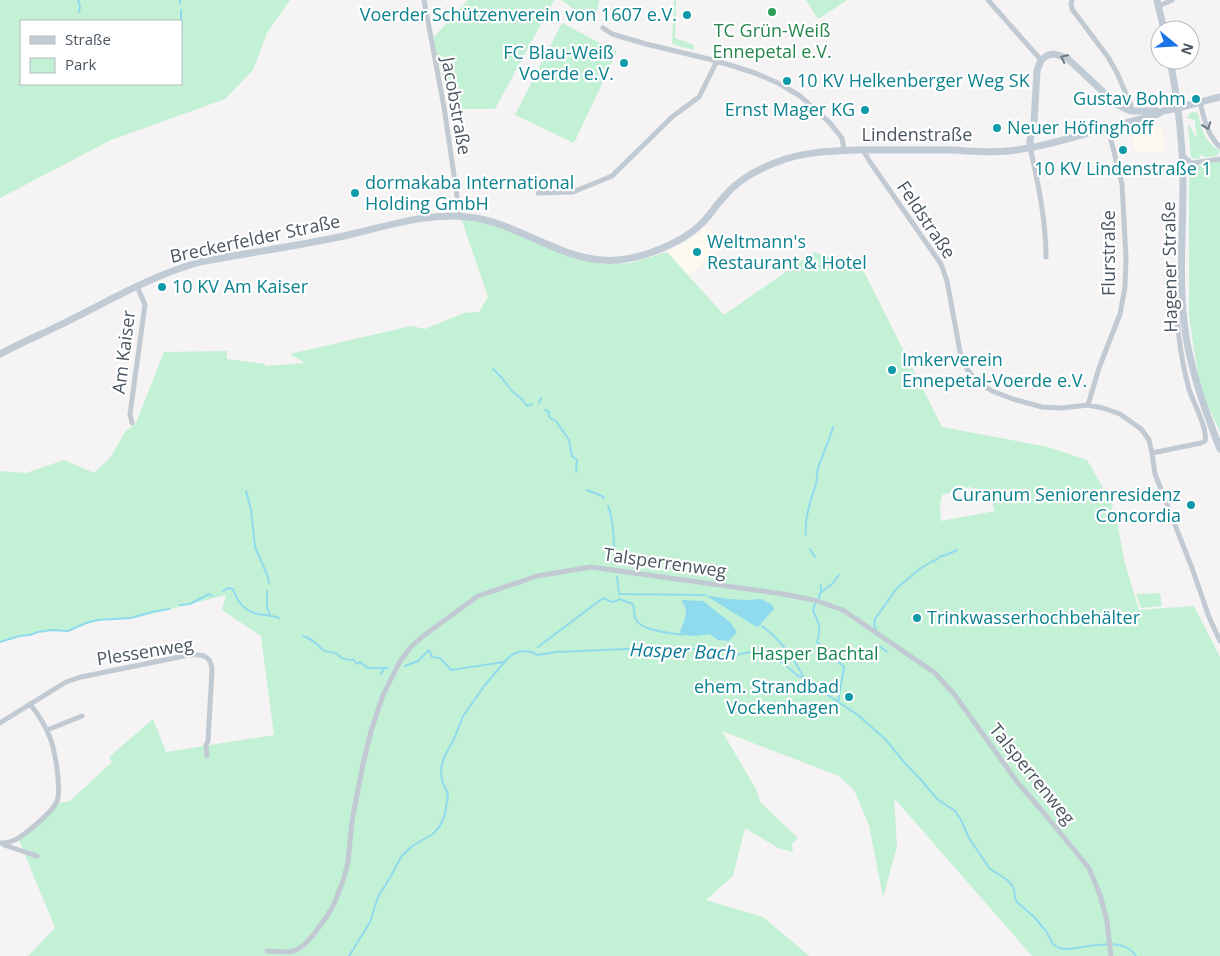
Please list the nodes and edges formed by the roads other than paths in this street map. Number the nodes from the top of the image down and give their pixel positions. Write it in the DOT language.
graph roads {
  1 [pos="424,0"];
  2 [pos="988,0"];
  3 [pos="1072,0"];
  4 [pos="1172,0"];
  5 [pos="1158,3"];
  6 [pos="1162,20"];
  7 [pos="603,28"];
  8 [pos="1041,60"];
  9 [pos="718,61"];
  10 [pos="1172,70"];
  11 [pos="1220,97"];
  12 [pos="1200,102"];
  13 [pos="1178,108"];
  14 [pos="1131,111"];
  15 [pos="1162,111"];
  16 [pos="1129,122"];
  17 [pos="1034,123"];
  18 [pos="1108,128"];
  19 [pos="1045,144"];
  20 [pos="1220,146"];
  21 [pos="1030,148"];
  22 [pos="844,150"];
  23 [pos="863,150"];
  24 [pos="822,152"];
  25 [pos="1182,156"];
  26 [pos="1220,159"];
  27 [pos="538,193"];
  28 [pos="460,216"];
  29 [pos="1046,257"];
  30 [pos="1172,270"];
  31 [pos="137,286"];
  32 [pos="0,354"];
  33 [pos="1088,405"];
  34 [pos="132,422"];
  35 [pos="1220,449"];
  36 [pos="1152,453"];
  37 [pos="1220,641"];
  38 [pos="30,704"];
  39 [pos="82,716"];
  40 [pos="0,723"];
  41 [pos="47,730"];
  42 [pos="207,756"];
  43 [pos="1,843"];
  44 [pos="37,856"];
  45 [pos="267,951"];
  46 [pos="1111,956"];
  1 -- 28 [label="street, Jacobstraße"];
  2 -- 8 [label="street"];
  3 -- 14 [label="street"];
  4 -- 5 [label="street"];
  5 -- 6 [label="main road"];
  7 -- 9 [label="street"];
  14 -- 8 [label="main road, one-way"];
  8 -- 17 [label="main road"];
  9 -- 22 [label="street"];
  9 -- 27 [label="street"];
  10 -- 13 [label="main road, Hagener Straße"];
  11 -- 12 [label="main road, Lindenstraße"];
  12 -- 13 [label="main road, Lindenstraße"];
  12 -- 20 [label="street, one-way"];
  13 -- 15 [label="main road, Lindenstraße"];
  13 -- 25 [label="main road, Hagener Straße"];
  14 -- 15 [label="main road"];
  14 -- 16 [label="main road"];
  15 -- 16 [label="main road, Lindenstraße"];
  16 -- 18 [label="main road, Lindenstraße"];
  17 -- 19 [label="main road"];
  17 -- 21 [label="main road"];
  18 -- 19 [label="main road, Lindenstraße"];
  18 -- 33 [label="street, Flurstraße"];
  19 -- 21 [label="main road, Lindenstraße"];
  21 -- 23 [label="main road, Lindenstraße"];
  21 -- 29 [label="street"];
  22 -- 23 [label="main road, Lindenstraße"];
  22 -- 24 [label="main road, Lindenstraße"];
  23 -- 33 [label="street, Feldstraße"];
  24 -- 28 [label="main road, Breckerfelder Straße"];
  25 -- 26 [label="street"];
  25 -- 35 [label="main road, Hagener Straße"];
  28 -- 31 [label="main road, Breckerfelder Straße"];
  30 -- 36 [label="street"];
  31 -- 32 [label="main road, Breckerfelder Straße"];
  31 -- 34 [label="street, Am Kaiser"];
  33 -- 36 [label="street, Feldstraße"];
  36 -- 37 [label="street, Feldstraße"];
  38 -- 40 [label="street, Plessenweg"];
  38 -- 41 [label="street"];
  38 -- 42 [label="street, Plessenweg"];
  39 -- 41 [label="street"];
  41 -- 43 [label="street"];
  43 -- 44 [label="street"];
  45 -- 46 [label="street, Talsperrenweg"];
}
